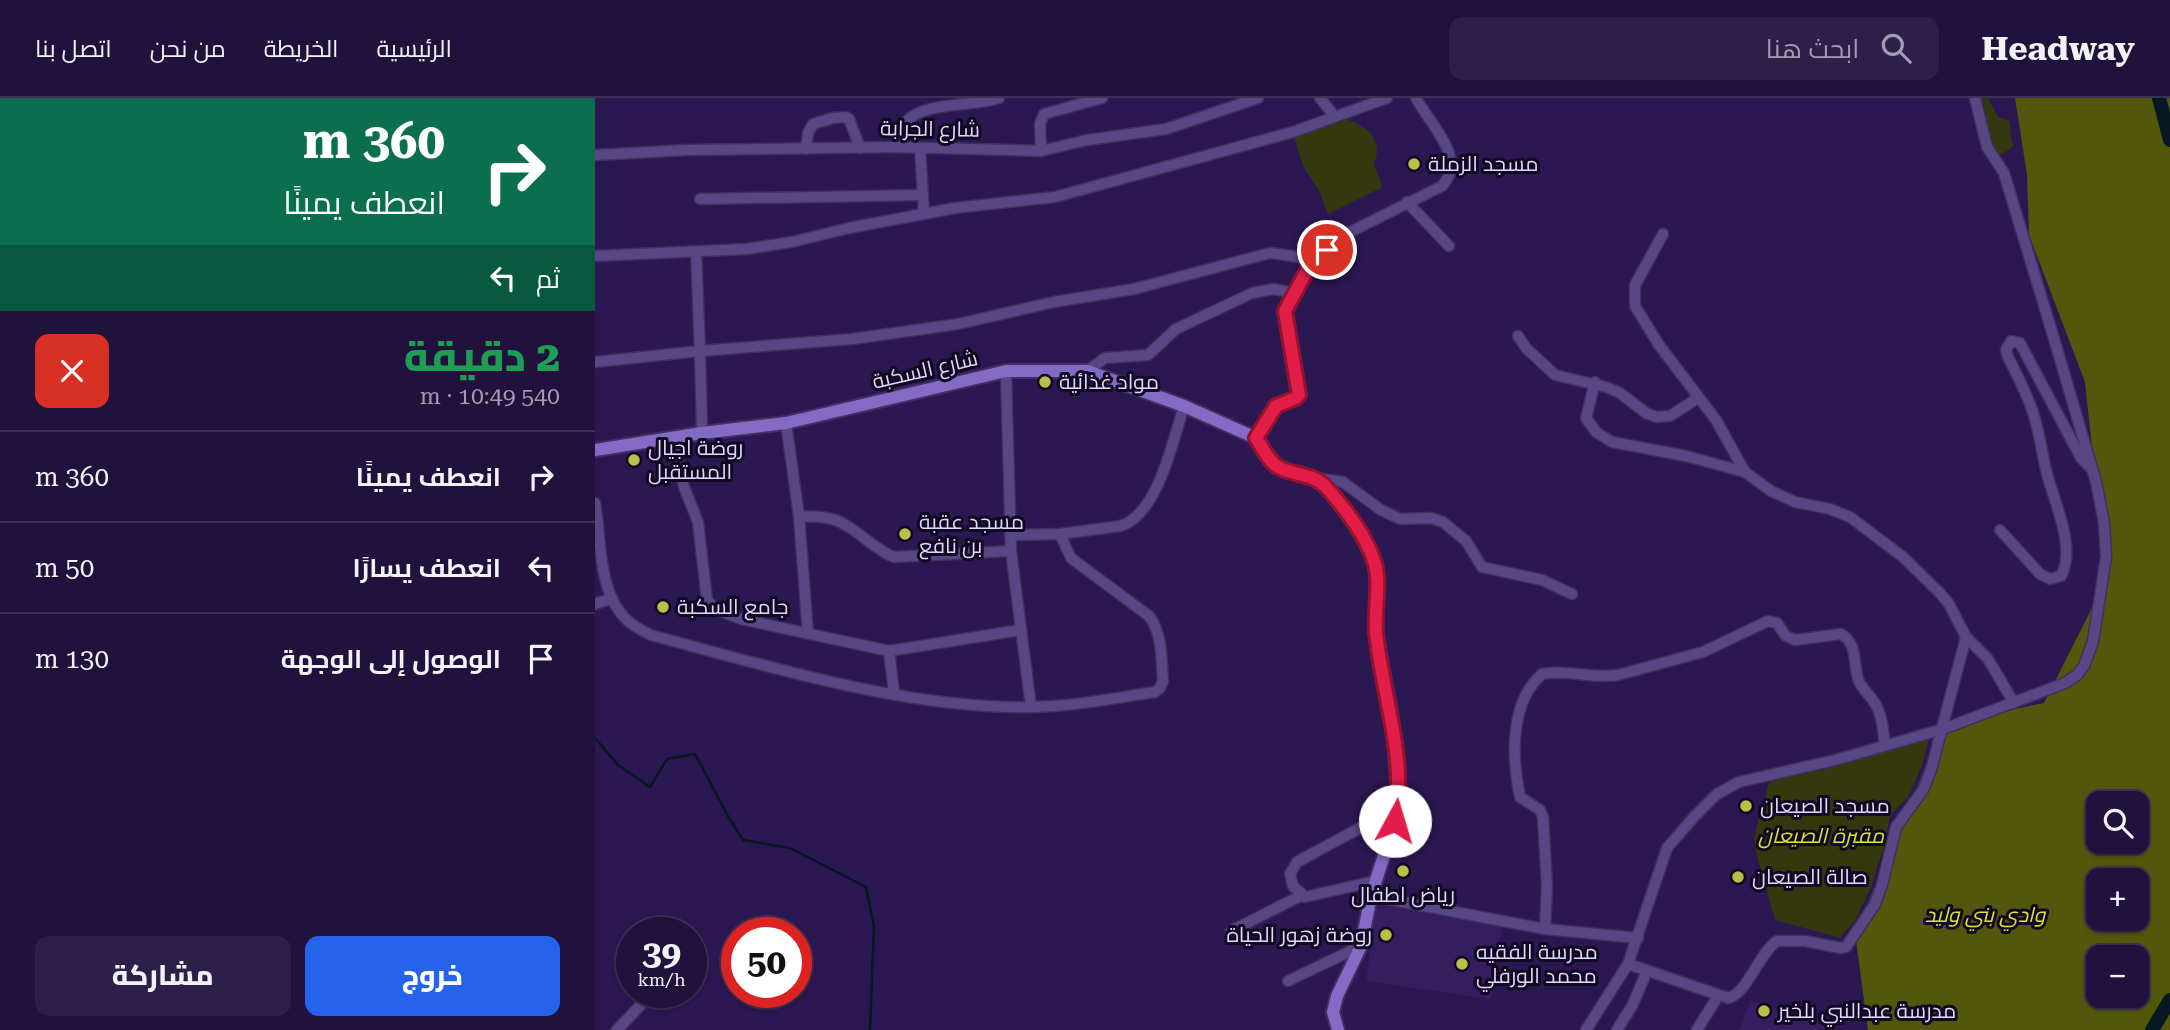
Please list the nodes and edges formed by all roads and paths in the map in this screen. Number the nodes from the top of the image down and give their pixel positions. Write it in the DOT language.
graph roads {
  1 [pos="999,98"];
  2 [pos="1103,98"];
  3 [pos="1258,98"];
  4 [pos="1320,98"];
  5 [pos="1387,98"];
  6 [pos="1416,98"];
  7 [pos="1975,98"];
  8 [pos="1335,117"];
  9 [pos="897,147"];
  10 [pos="860,148"];
  11 [pos="920,148"];
  12 [pos="806,149"];
  13 [pos="1041,151"];
  14 [pos="595,155"];
  15 [pos="922,195"];
  16 [pos="700,200"];
  17 [pos="1407,202"];
  18 [pos="924,214"];
  19 [pos="1663,234"];
  20 [pos="1449,246"];
  21 [pos="696,252"];
  22 [pos="595,256"];
  23 [pos="1310,265"];
  24 [pos="1294,293"];
  25 [pos="1518,336"];
  26 [pos="700,351"];
  27 [pos="595,362"];
  28 [pos="1006,371"];
  29 [pos="1087,371"];
  30 [pos="1595,382"];
  31 [pos="1698,398"];
  32 [pos="1184,407"];
  33 [pos="786,423"];
  34 [pos="702,433"];
  35 [pos="672,438"];
  36 [pos="1256,438"];
  37 [pos="595,450"];
  38 [pos="2092,468"];
  39 [pos="1745,472"];
  40 [pos="1312,477"];
  41 [pos="596,510"];
  42 [pos="799,516"];
  43 [pos="2000,530"];
  44 [pos="1060,534"];
  45 [pos="1010,535"];
  46 [pos="1011,551"];
  47 [pos="1572,594"];
  48 [pos="612,598"];
  49 [pos="595,604"];
  50 [pos="1020,630"];
  51 [pos="808,634"];
  52 [pos="1966,637"];
  53 [pos="889,650"];
  54 [pos="894,693"];
  55 [pos="2014,703"];
  56 [pos="1031,707"];
  57 [pos="1943,729"];
  58 [pos="1885,745"];
  59 [pos="1395,821"];
  60 [pos="1375,881"];
  61 [pos="1302,895"];
  62 [pos="1371,896"];
  63 [pos="1545,929"];
  64 [pos="1231,931"];
  65 [pos="1637,938"];
  66 [pos="1361,946"];
  67 [pos="1628,964"];
  68 [pos="1647,971"];
  69 [pos="1288,981"];
  70 [pos="1718,996"];
  71 [pos="638,1008"];
  72 [pos="617,1030"];
  73 [pos="1338,1030"];
  74 [pos="1586,1030"];
  75 [pos="1617,1030"];
  76 [pos="1697,1030"];
  1 -- 9 [label="street"];
  2 -- 13 [label="street"];
  3 -- 13 [label="street, شارع الجرابة"];
  4 -- 8 [label="street"];
  5 -- 8 [label="street"];
  6 -- 17 [label="street"];
  7 -- 38 [label="street"];
  8 -- 18 [label="street"];
  9 -- 10 [label="street, شارع الجرابة"];
  9 -- 11 [label="street, شارع الجرابة"];
  10 -- 12 [label="street, شارع الجرابة"];
  10 -- 12 [label="street"];
  11 -- 13 [label="street, شارع الجرابة"];
  11 -- 15 [label="street"];
  12 -- 14 [label="street, شارع الجرابة"];
  15 -- 16 [label="street"];
  15 -- 18 [label="street"];
  17 -- 20 [label="street"];
  17 -- 23 [label="street"];
  18 -- 21 [label="street"];
  19 -- 31 [label="street"];
  21 -- 22 [label="street"];
  21 -- 26 [label="street"];
  23 -- 24 [label="street"];
  23 -- 26 [label="street"];
  24 -- 29 [label="street"];
  24 -- 36 [label="street"];
  25 -- 30 [label="street"];
  26 -- 27 [label="street"];
  26 -- 34 [label="street"];
  28 -- 29 [label="main road, شارع السكبة"];
  28 -- 33 [label="main road, شارع السكبة"];
  28 -- 45 [label="street"];
  29 -- 32 [label="main road, شارع السكبة"];
  30 -- 31 [label="street"];
  30 -- 39 [label="street"];
  31 -- 39 [label="street"];
  32 -- 36 [label="main road, شارع السكبة"];
  32 -- 44 [label="street"];
  33 -- 34 [label="main road, شارع السكبة"];
  33 -- 42 [label="street"];
  34 -- 35 [label="main road, شارع السكبة"];
  35 -- 37 [label="main road, شارع السكبة"];
  35 -- 51 [label="street"];
  36 -- 40 [label="main road"];
  38 -- 43 [label="street"];
  38 -- 55 [label="street"];
  39 -- 52 [label="street"];
  40 -- 47 [label="street"];
  40 -- 59 [label="main road"];
  41 -- 48 [label="street"];
  42 -- 46 [label="street"];
  42 -- 51 [label="street"];
  44 -- 45 [label="street"];
  44 -- 56 [label="street"];
  45 -- 46 [label="street"];
  46 -- 50 [label="street"];
  48 -- 49 [label="street"];
  48 -- 54 [label="street"];
  50 -- 53 [label="street"];
  50 -- 56 [label="street"];
  51 -- 53 [label="street"];
  52 -- 55 [label="street"];
  52 -- 57 [label="street"];
  53 -- 54 [label="street"];
  54 -- 56 [label="street"];
  55 -- 57 [label="street"];
  57 -- 58 [label="street"];
  57 -- 70 [label="street"];
  58 -- 63 [label="street"];
  58 -- 65 [label="street"];
  59 -- 60 [label="main road"];
  59 -- 61 [label="street"];
  60 -- 61 [label="street"];
  60 -- 62 [label="main road"];
  61 -- 64 [label="street"];
  62 -- 63 [label="street"];
  62 -- 66 [label="main road"];
  63 -- 65 [label="street"];
  65 -- 67 [label="street"];
  66 -- 69 [label="street"];
  66 -- 73 [label="main road"];
  67 -- 68 [label="street"];
  67 -- 74 [label="street"];
  68 -- 70 [label="street"];
  68 -- 75 [label="street"];
  70 -- 76 [label="street"];
  71 -- 72 [label="street"];
}
